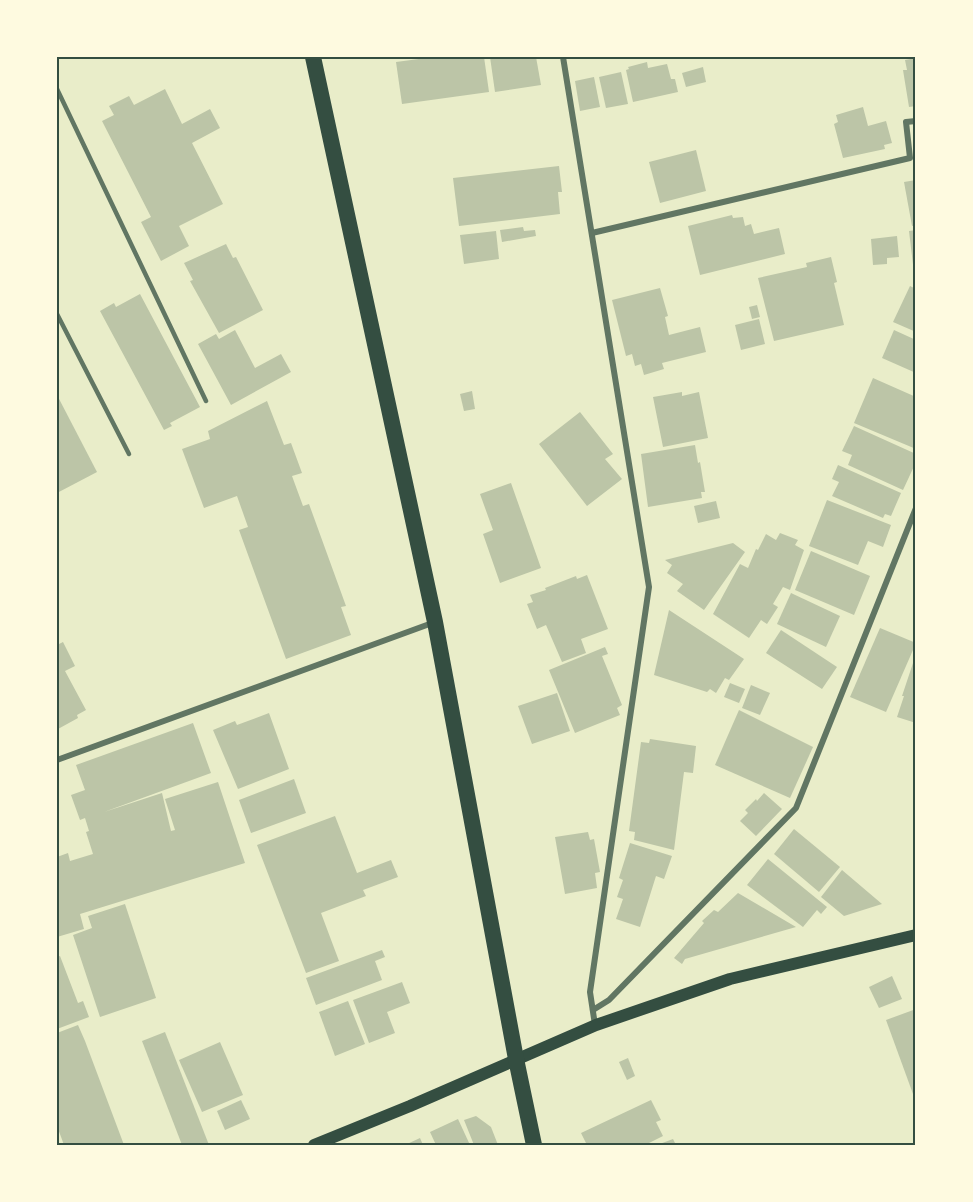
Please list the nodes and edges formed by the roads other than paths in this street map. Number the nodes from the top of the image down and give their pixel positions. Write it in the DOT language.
graph roads {
  1 [pos="313,57"];
  2 [pos="563,57"];
  3 [pos="57,89"];
  4 [pos="916,121"];
  5 [pos="592,233"];
  6 [pos="57,314"];
  7 [pos="206,401"];
  8 [pos="129,454"];
  9 [pos="916,508"];
  10 [pos="435,622"];
  11 [pos="57,760"];
  12 [pos="916,935"];
  13 [pos="593,1010"];
  14 [pos="596,1025"];
  15 [pos="516,1059"];
  16 [pos="314,1145"];
  17 [pos="534,1145"];
  1 -- 10 [label="highway"];
  2 -- 5 [label="street"];
  3 -- 7 [label="lane"];
  4 -- 5 [label="street"];
  5 -- 13 [label="street"];
  6 -- 8 [label="lane"];
  9 -- 13 [label="street"];
  10 -- 11 [label="street"];
  10 -- 15 [label="highway"];
  12 -- 14 [label="main road"];
  13 -- 14 [label="street"];
  14 -- 15 [label="main road"];
  15 -- 16 [label="main road"];
  15 -- 17 [label="highway"];
}
